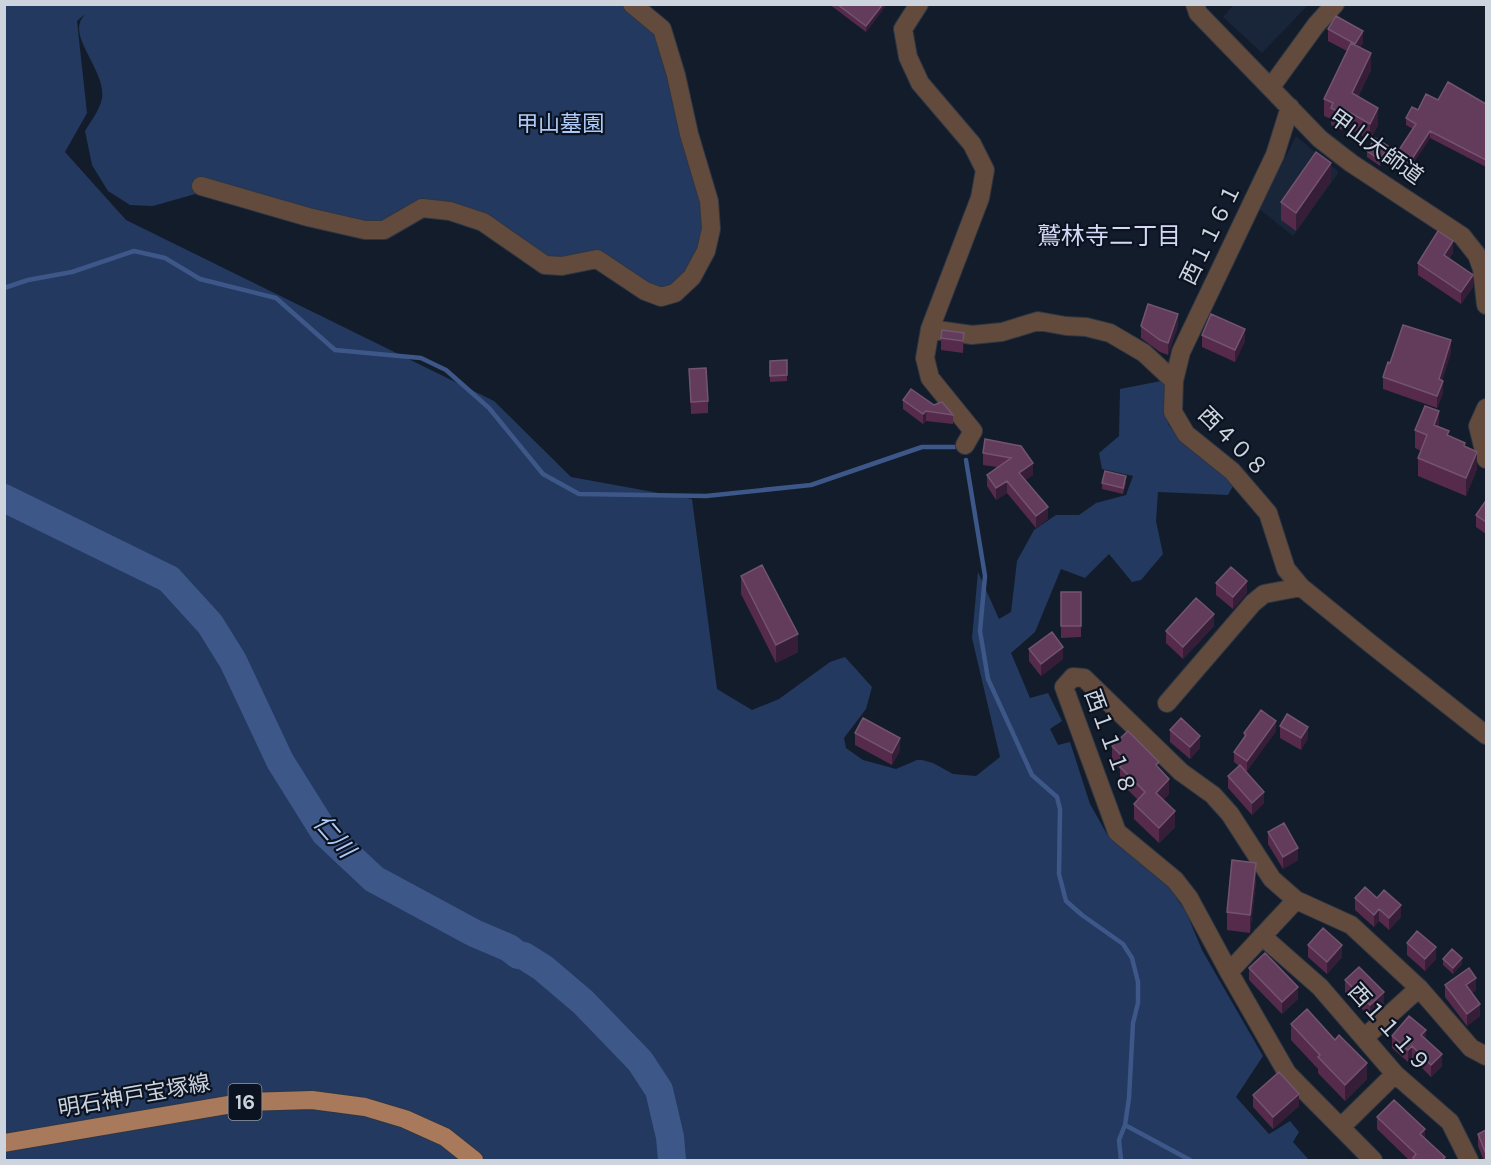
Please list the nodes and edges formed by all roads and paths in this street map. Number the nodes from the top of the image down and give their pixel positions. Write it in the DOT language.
graph roads {
  1 [pos="632,4"];
  2 [pos="919,4"];
  3 [pos="1177,4"];
  4 [pos="1335,4"];
  5 [pos="1197,9"];
  6 [pos="1271,87"];
  7 [pos="1290,107"];
  8 [pos="201,186"];
  9 [pos="1486,305"];
  10 [pos="930,329"];
  11 [pos="1174,381"];
  12 [pos="1486,408"];
  13 [pos="965,446"];
  14 [pos="1486,459"];
  15 [pos="1301,587"];
  16 [pos="1167,703"];
  17 [pos="1486,735"];
  18 [pos="1296,900"];
  19 [pos="1262,936"];
  20 [pos="1229,972"];
  21 [pos="1419,988"];
  22 [pos="1365,1038"];
  23 [pos="1486,1056"];
  24 [pos="1395,1074"];
  25 [pos="1341,1127"];
  26 [pos="4,1143"];
  27 [pos="474,1161"];
  28 [pos="1374,1161"];
  29 [pos="1469,1161"];
  1 -- 8 [label="street"];
  2 -- 10 [label="street"];
  3 -- 5 [label="street"];
  4 -- 6 [label="street"];
  5 -- 6 [label="street, 甲山大師道"];
  6 -- 7 [label="street, 甲山大師道"];
  7 -- 9 [label="street, 甲山大師道"];
  7 -- 11 [label="street, 西１１６１"];
  10 -- 11 [label="street"];
  10 -- 13 [label="street"];
  11 -- 15 [label="street, 西４０８"];
  12 -- 14 [label="street"];
  15 -- 16 [label="street"];
  15 -- 17 [label="street, 西４０８"];
  18 -- 19 [label="street"];
  18 -- 20 [label="street, 西１１１８"];
  18 -- 21 [label="street, 西１１１８"];
  19 -- 20 [label="street"];
  19 -- 22 [label="street, 西１１１９"];
  20 -- 25 [label="street, 西１１１８"];
  21 -- 22 [label="street"];
  21 -- 23 [label="street, 西１１１８"];
  22 -- 24 [label="street, 西１１１９"];
  24 -- 25 [label="street"];
  24 -- 29 [label="street, 西１１１９"];
  25 -- 28 [label="street, 西１１１８"];
  26 -- 27 [label="main road, 明石神戸宝塚線 / 16"];
}
